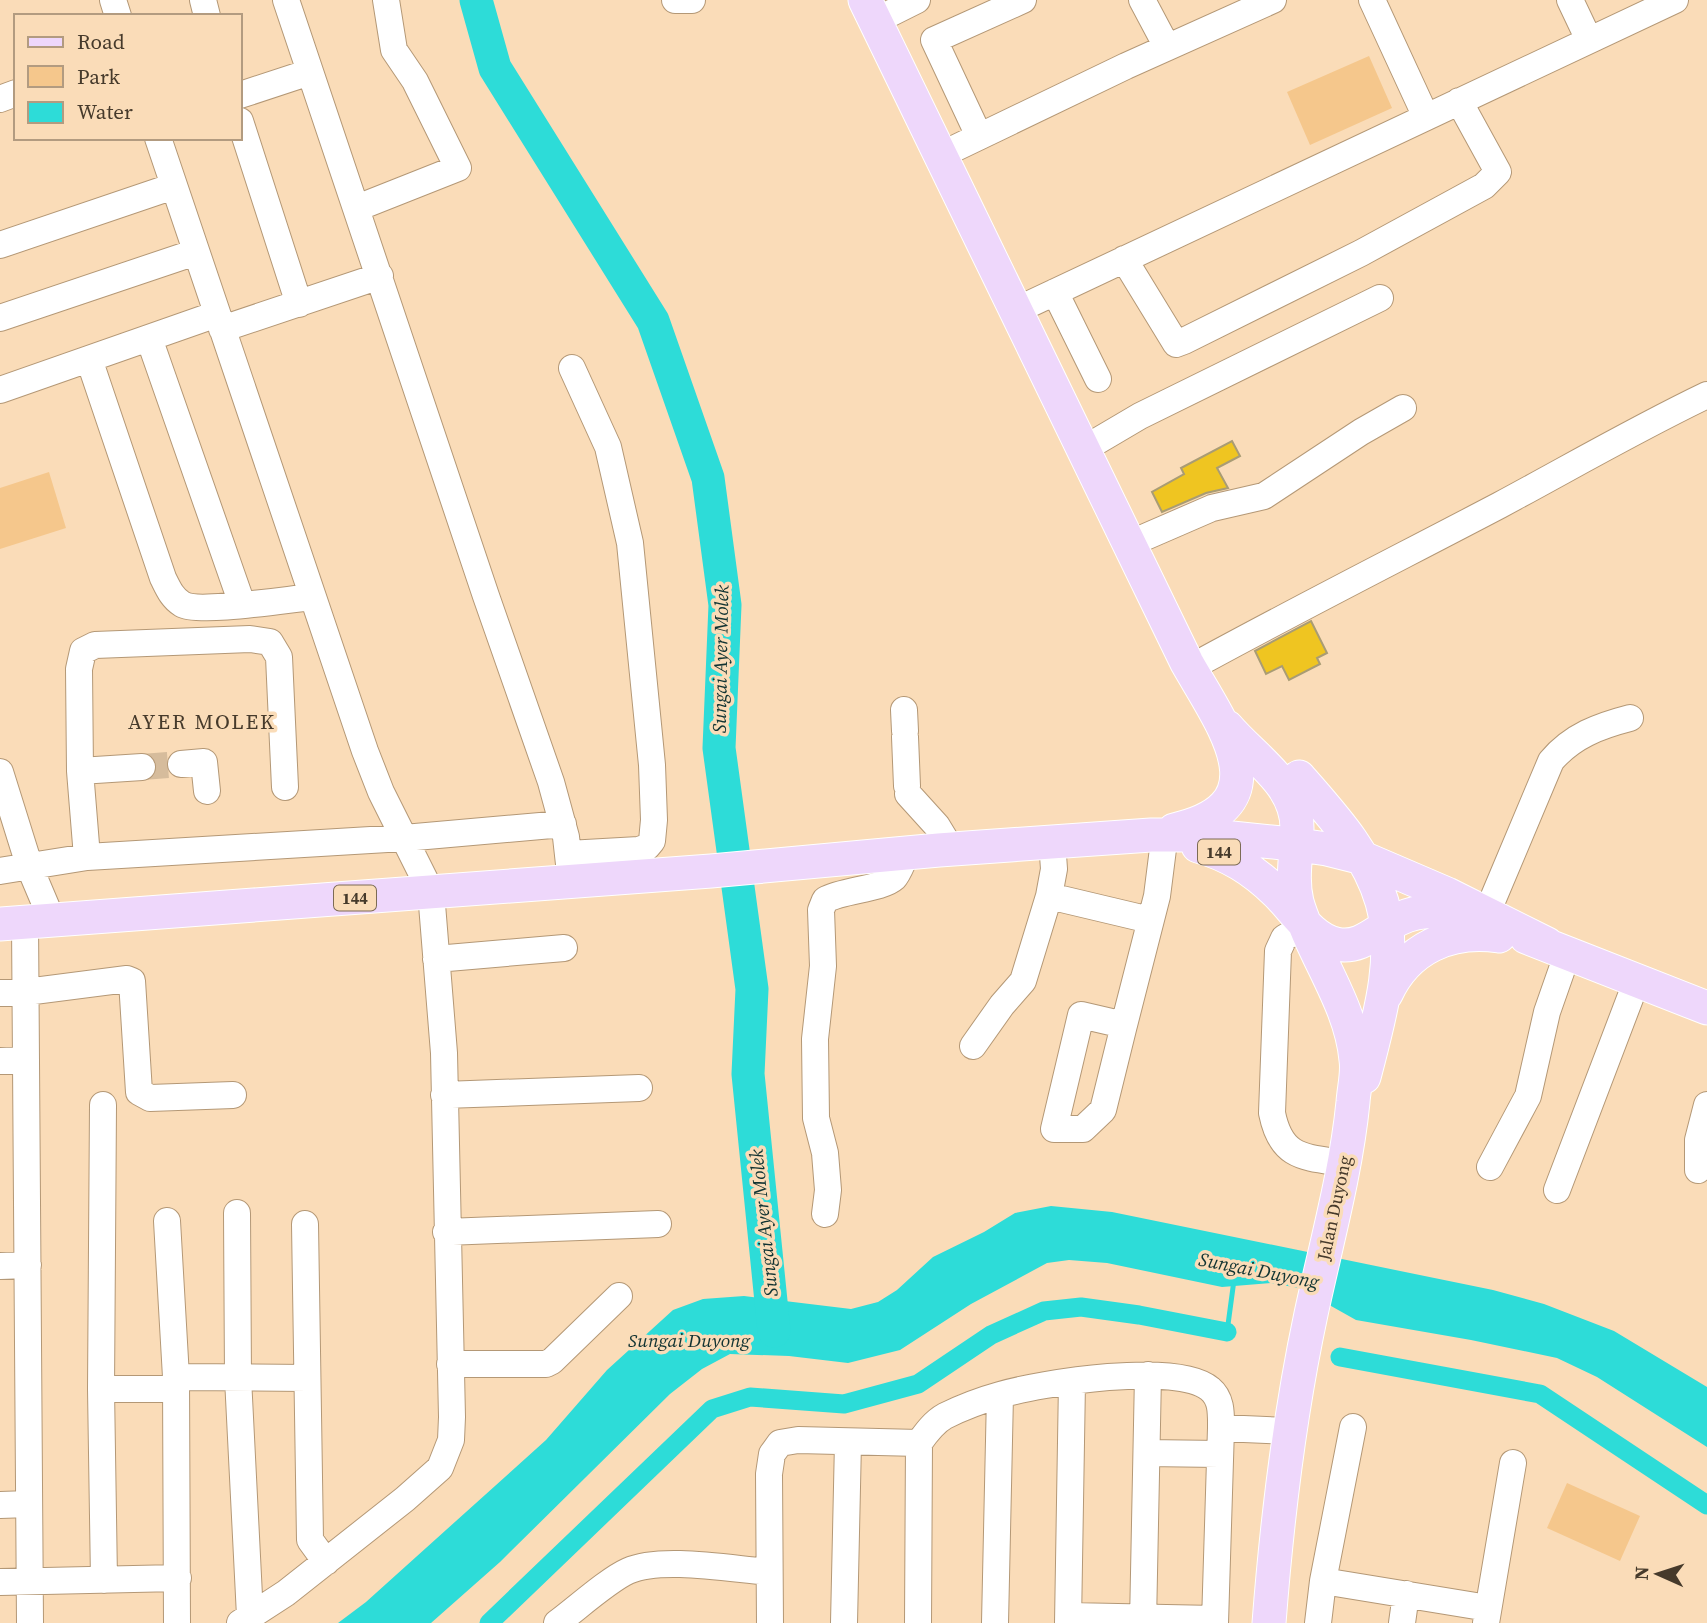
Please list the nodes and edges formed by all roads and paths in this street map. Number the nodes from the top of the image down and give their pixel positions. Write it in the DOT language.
graph roads {
  1 [pos="286,0"];
  2 [pos="386,0"];
  3 [pos="675,0"];
  4 [pos="692,0"];
  5 [pos="917,0"];
  6 [pos="1023,0"];
  7 [pos="1142,0"];
  8 [pos="1273,0"];
  9 [pos="1372,0"];
  10 [pos="1570,0"];
  11 [pos="1675,0"];
  12 [pos="871,10"];
  13 [pos="1589,40"];
  14 [pos="1167,47"];
  15 [pos="310,72"];
  16 [pos="242,94"];
  17 [pos="1459,101"];
  18 [pos="1426,117"];
  19 [pos="242,127"];
  20 [pos="979,136"];
  21 [pos="159,140"];
  22 [pos="941,155"];
  23 [pos="173,187"];
  24 [pos="357,208"];
  25 [pos="0,245"];
  26 [pos="196,252"];
  27 [pos="1124,259"];
  28 [pos="380,276"];
  29 [pos="1055,292"];
  30 [pos="1380,298"];
  31 [pos="299,304"];
  32 [pos="1017,310"];
  33 [pos="0,318"];
  34 [pos="219,321"];
  35 [pos="149,338"];
  36 [pos="89,359"];
  37 [pos="572,368"];
  38 [pos="1098,379"];
  39 [pos="0,390"];
  40 [pos="1707,396"];
  41 [pos="1403,408"];
  42 [pos="1084,449"];
  43 [pos="1129,544"];
  44 [pos="312,597"];
  45 [pos="242,604"];
  46 [pos="1193,675"];
  47 [pos="1215,712"];
  48 [pos="1630,718"];
  49 [pos="905,726"];
  50 [pos="181,764"];
  51 [pos="142,767"];
  52 [pos="80,771"];
  53 [pos="1299,776"];
  54 [pos="1,779"];
  55 [pos="285,787"];
  56 [pos="207,791"];
  57 [pos="563,824"];
  58 [pos="404,838"];
  59 [pos="1158,838"];
  60 [pos="1052,841"];
  61 [pos="1296,845"];
  62 [pos="951,849"];
  63 [pos="906,853"];
  64 [pos="87,857"];
  65 [pos="1363,858"];
  66 [pos="30,868"];
  67 [pos="570,868"];
  68 [pos="0,871"];
  69 [pos="431,892"];
  70 [pos="1447,894"];
  71 [pos="1049,896"];
  72 [pos="1487,913"];
  73 [pos="1150,920"];
  74 [pos="26,922"];
  75 [pos="1307,925"];
  76 [pos="1387,926"];
  77 [pos="564,948"];
  78 [pos="1557,948"];
  79 [pos="436,959"];
  80 [pos="1637,980"];
  81 [pos="13,993"];
  82 [pos="1381,1005"];
  83 [pos="1707,1007"];
  84 [pos="1124,1025"];
  85 [pos="973,1046"];
  86 [pos="13,1060"];
  87 [pos="639,1088"];
  88 [pos="233,1095"];
  89 [pos="444,1095"];
  90 [pos="103,1105"];
  91 [pos="1707,1105"];
  92 [pos="1347,1147"];
  93 [pos="1490,1167"];
  94 [pos="1698,1170"];
  95 [pos="1557,1190"];
  96 [pos="237,1213"];
  97 [pos="825,1214"];
  98 [pos="167,1220"];
  99 [pos="305,1224"];
  100 [pos="657,1224"];
  101 [pos="446,1232"];
  102 [pos="28,1265"];
  103 [pos="0,1266"];
  104 [pos="619,1296"];
  105 [pos="450,1364"];
  106 [pos="1147,1376"];
  107 [pos="238,1378"];
  108 [pos="307,1378"];
  109 [pos="1072,1382"];
  110 [pos="176,1383"];
  111 [pos="102,1389"];
  112 [pos="1000,1395"];
  113 [pos="1353,1427"];
  114 [pos="1288,1431"];
  115 [pos="1220,1441"];
  116 [pos="848,1442"];
  117 [pos="919,1443"];
  118 [pos="1147,1453"];
  119 [pos="1513,1463"];
  120 [pos="29,1504"];
  121 [pos="0,1505"];
  122 [pos="326,1562"];
  123 [pos="769,1572"];
  124 [pos="178,1578"];
  125 [pos="104,1580"];
  126 [pos="30,1581"];
  127 [pos="1323,1581"];
  128 [pos="0,1582"];
  129 [pos="1406,1594"];
  130 [pos="1487,1616"];
  131 [pos="1069,1619"];
  132 [pos="245,1620"];
  133 [pos="1143,1620"];
  134 [pos="1215,1621"];
  135 [pos="30,1623"];
  136 [pos="177,1623"];
  137 [pos="557,1623"];
  138 [pos="769,1623"];
  139 [pos="845,1623"];
  140 [pos="918,1623"];
  141 [pos="996,1623"];
  142 [pos="1269,1623"];
  143 [pos="1318,1623"];
  144 [pos="1402,1623"];
  1 -- 15 [label="street"];
  2 -- 24 [label="street"];
  3 -- 4 [label="street"];
  5 -- 12 [label="street"];
  6 -- 20 [label="street"];
  7 -- 14 [label="street"];
  8 -- 14 [label="street"];
  9 -- 18 [label="street"];
  10 -- 13 [label="street"];
  11 -- 13 [label="street"];
  12 -- 22 [label="main road"];
  13 -- 17 [label="street"];
  14 -- 20 [label="street"];
  15 -- 16 [label="street"];
  15 -- 24 [label="street"];
  17 -- 18 [label="street"];
  17 -- 27 [label="street"];
  18 -- 27 [label="street"];
  19 -- 31 [label="street"];
  20 -- 22 [label="street"];
  21 -- 23 [label="street"];
  22 -- 32 [label="main road"];
  23 -- 25 [label="street"];
  23 -- 26 [label="street"];
  24 -- 28 [label="street"];
  26 -- 33 [label="street"];
  26 -- 34 [label="street"];
  27 -- 29 [label="street"];
  28 -- 31 [label="street"];
  28 -- 57 [label="street"];
  29 -- 32 [label="street"];
  29 -- 38 [label="street"];
  30 -- 42 [label="street"];
  31 -- 34 [label="street"];
  32 -- 42 [label="main road"];
  34 -- 35 [label="street"];
  34 -- 44 [label="street"];
  35 -- 36 [label="street"];
  35 -- 45 [label="street"];
  36 -- 39 [label="street"];
  36 -- 45 [label="street"];
  37 -- 67 [label="street"];
  40 -- 46 [label="street"];
  41 -- 43 [label="street"];
  42 -- 43 [label="main road"];
  43 -- 46 [label="main road"];
  44 -- 45 [label="street"];
  44 -- 58 [label="street"];
  46 -- 47 [label="main road"];
  46 -- 53 [label="main road"];
  47 -- 59 [label="main road"];
  47 -- 61 [label="main road"];
  48 -- 72 [label="street"];
  49 -- 62 [label="street"];
  50 -- 56 [label="street"];
  51 -- 52 [label="street"];
  52 -- 55 [label="street"];
  52 -- 64 [label="street"];
  53 -- 65 [label="main road"];
  53 -- 70 [label="main road"];
  54 -- 66 [label="street"];
  57 -- 58 [label="street"];
  57 -- 67 [label="street"];
  58 -- 64 [label="street"];
  58 -- 69 [label="street"];
  59 -- 60 [label="main road, 144"];
  59 -- 61 [label="main road, 144"];
  59 -- 73 [label="street"];
  59 -- 75 [label="main road, 144"];
  60 -- 62 [label="main road, 144"];
  60 -- 71 [label="street"];
  61 -- 65 [label="main road, 144"];
  61 -- 75 [label="main road"];
  62 -- 63 [label="main road, 144"];
  63 -- 67 [label="main road, 144"];
  63 -- 97 [label="street"];
  64 -- 66 [label="street"];
  65 -- 70 [label="main road, 144"];
  65 -- 76 [label="main road"];
  66 -- 68 [label="street"];
  66 -- 74 [label="street"];
  67 -- 69 [label="main road, 144"];
  69 -- 74 [label="main road, 144"];
  69 -- 79 [label="street"];
  70 -- 72 [label="main road, 144"];
  71 -- 73 [label="street"];
  71 -- 85 [label="street"];
  72 -- 78 [label="main road, 144"];
  73 -- 84 [label="street"];
  74 -- 81 [label="street"];
  75 -- 76 [label="main road, 144"];
  75 -- 92 [label="main road, Jalan Duyong"];
  75 -- 92 [label="street"];
  76 -- 78 [label="main road, 144"];
  76 -- 82 [label="main road"];
  77 -- 79 [label="street"];
  78 -- 80 [label="main road, 144"];
  78 -- 82 [label="main road"];
  78 -- 93 [label="street"];
  79 -- 89 [label="street"];
  80 -- 83 [label="main road, 144"];
  80 -- 95 [label="street"];
  81 -- 86 [label="street"];
  81 -- 88 [label="street"];
  82 -- 92 [label="main road"];
  86 -- 102 [label="street"];
  87 -- 89 [label="street"];
  89 -- 101 [label="street"];
  90 -- 111 [label="street"];
  91 -- 94 [label="street"];
  92 -- 114 [label="main road, Jalan Duyong"];
  96 -- 107 [label="street"];
  98 -- 110 [label="street"];
  99 -- 108 [label="street"];
  100 -- 101 [label="street"];
  101 -- 105 [label="street"];
  102 -- 103 [label="street"];
  102 -- 120 [label="street"];
  104 -- 105 [label="street"];
  105 -- 122 [label="street"];
  106 -- 109 [label="street"];
  106 -- 115 [label="street"];
  106 -- 118 [label="street"];
  107 -- 108 [label="street"];
  107 -- 110 [label="street"];
  107 -- 132 [label="street"];
  108 -- 122 [label="street"];
  109 -- 112 [label="street"];
  109 -- 131 [label="street"];
  110 -- 111 [label="street"];
  110 -- 124 [label="street"];
  111 -- 125 [label="street"];
  112 -- 117 [label="street"];
  112 -- 141 [label="street"];
  113 -- 127 [label="street"];
  114 -- 115 [label="street"];
  114 -- 142 [label="main road, Jalan Duyong"];
  115 -- 118 [label="street"];
  115 -- 134 [label="street"];
  116 -- 117 [label="street"];
  116 -- 123 [label="street"];
  116 -- 139 [label="street"];
  117 -- 140 [label="street"];
  118 -- 133 [label="street"];
  119 -- 130 [label="street"];
  120 -- 121 [label="street"];
  120 -- 126 [label="street"];
  122 -- 132 [label="street"];
  123 -- 137 [label="street"];
  123 -- 138 [label="street"];
  124 -- 125 [label="street"];
  124 -- 136 [label="street"];
  125 -- 126 [label="street"];
  126 -- 128 [label="street"];
  126 -- 135 [label="street"];
  127 -- 129 [label="street"];
  127 -- 143 [label="street"];
  129 -- 130 [label="street"];
  129 -- 144 [label="street"];
  131 -- 133 [label="street"];
  133 -- 134 [label="street"];
}
